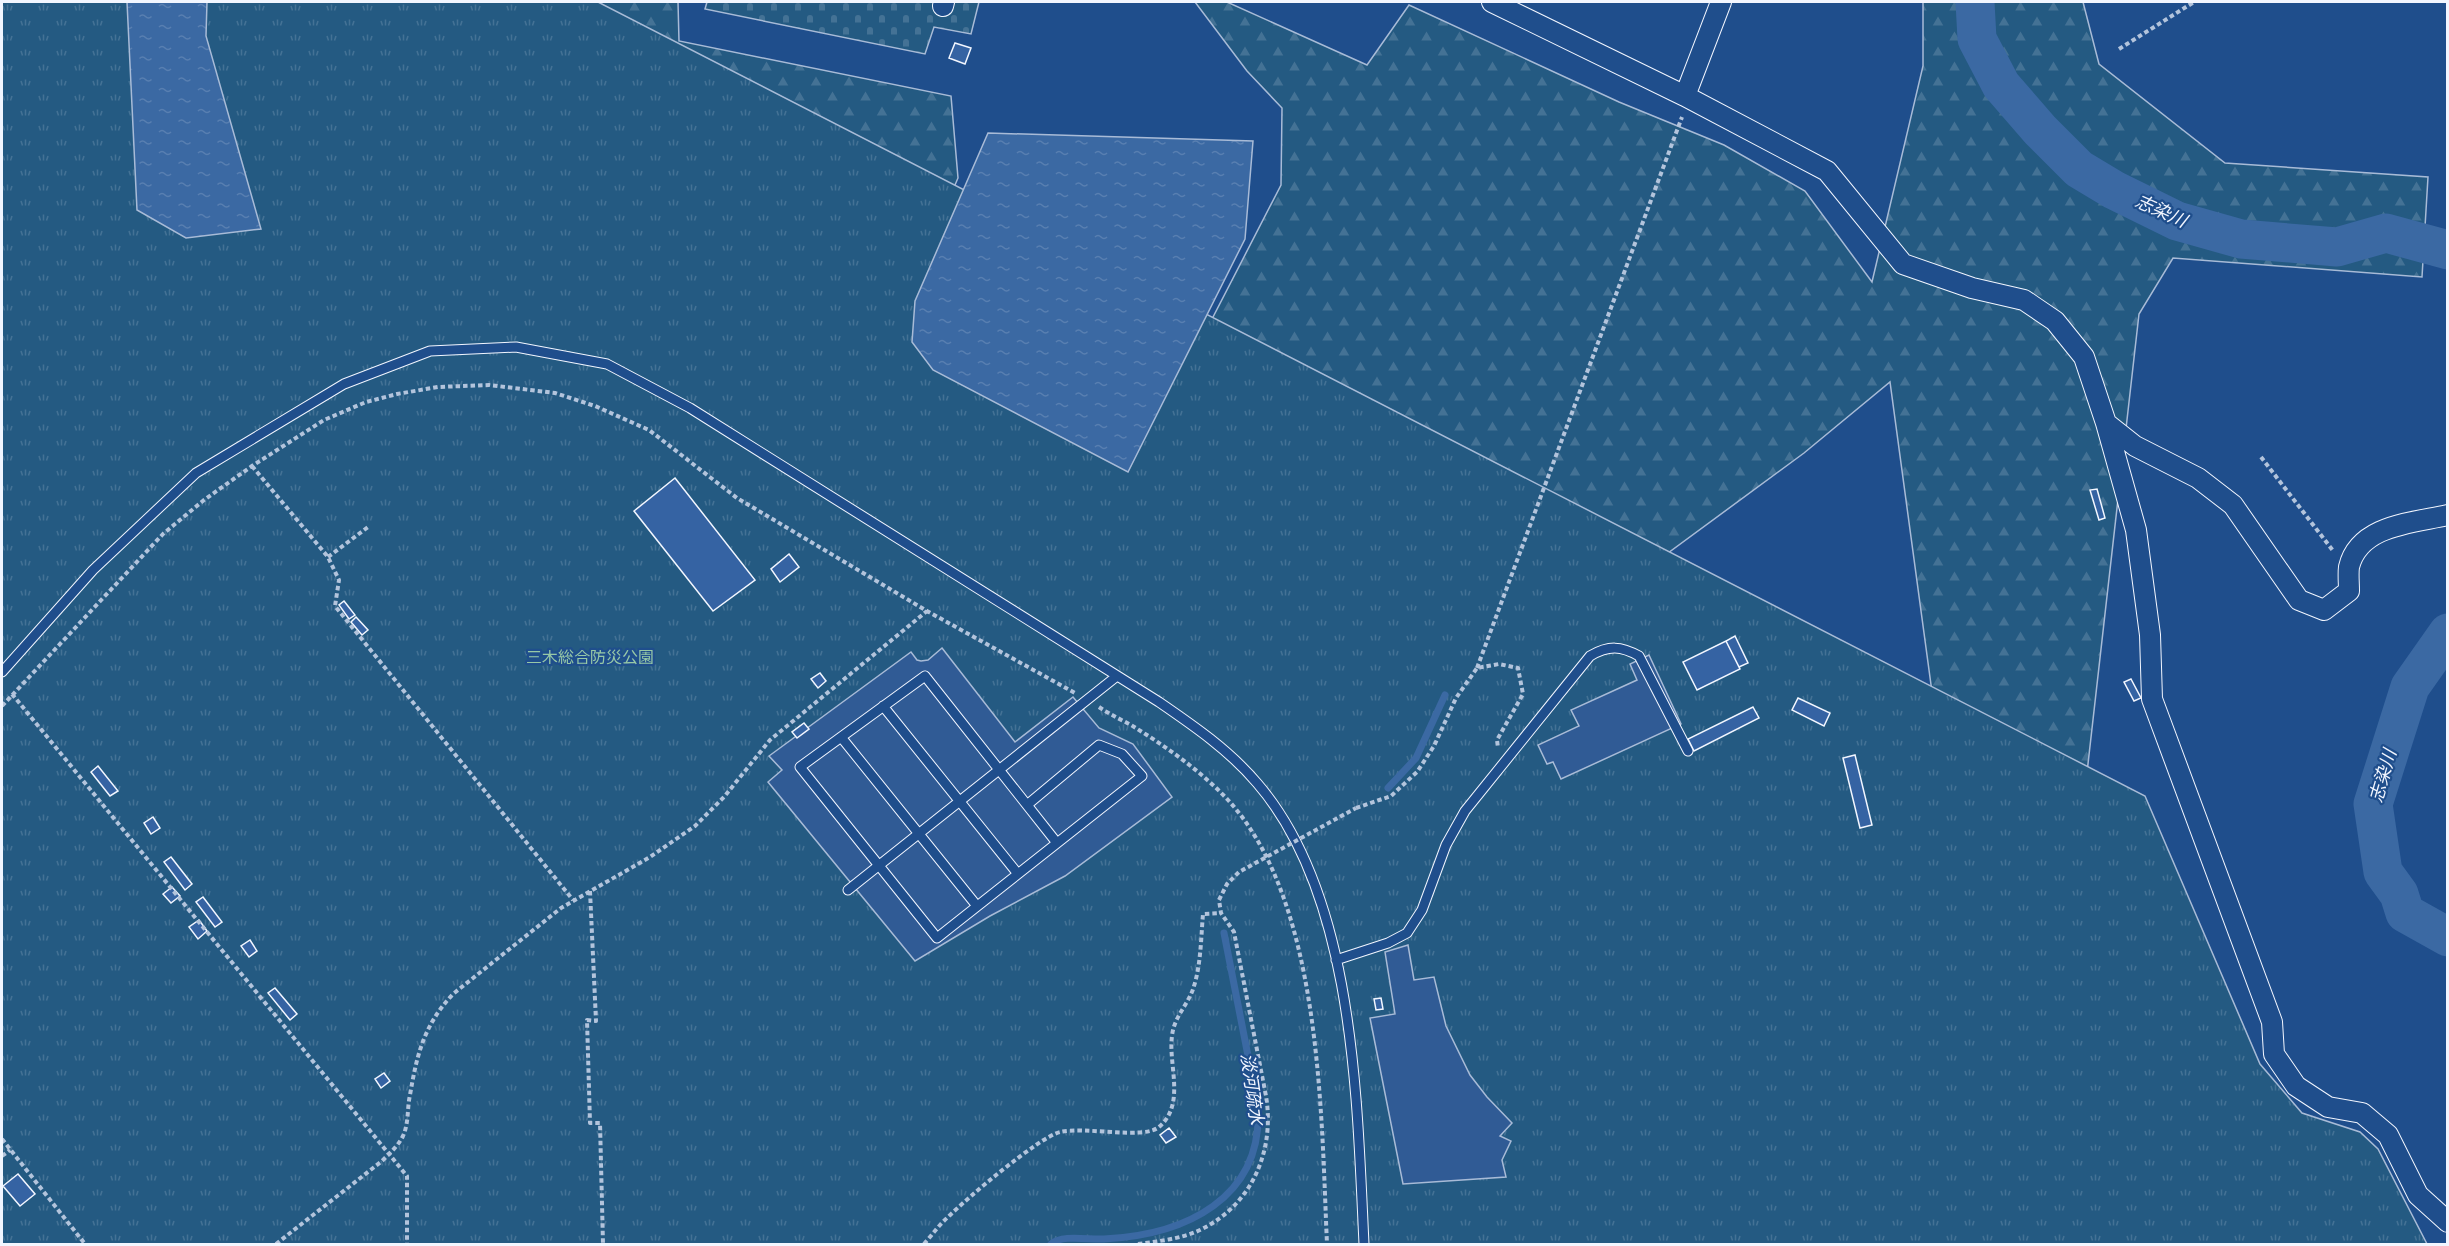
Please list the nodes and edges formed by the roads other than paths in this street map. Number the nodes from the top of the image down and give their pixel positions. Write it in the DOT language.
graph roads {
  1 [pos="1492,2"];
  2 [pos="1721,2"];
  3 [pos="1684,96"];
  4 [pos="2106,423"];
  5 [pos="2448,515"];
  6 [pos="2,672"];
  7 [pos="1117,676"];
  8 [pos="883,706"];
  9 [pos="841,737"];
  10 [pos="1688,751"];
  11 [pos="999,770"];
  12 [pos="959,801"];
  13 [pos="1027,805"];
  14 [pos="919,834"];
  15 [pos="1057,843"];
  16 [pos="879,865"];
  17 [pos="1018,874"];
  18 [pos="848,890"];
  19 [pos="977,906"];
  20 [pos="1336,960"];
  21 [pos="2448,1222"];
  22 [pos="1364,1245"];
  1 -- 3 [label="street"];
  2 -- 3 [label="street"];
  3 -- 4 [label="street"];
  4 -- 5 [label="street"];
  4 -- 21 [label="street"];
  6 -- 7 [label="lane"];
  7 -- 11 [label="lane"];
  7 -- 20 [label="lane"];
  8 -- 9 [label="lane"];
  8 -- 11 [label="lane"];
  8 -- 12 [label="lane"];
  9 -- 14 [label="lane"];
  9 -- 16 [label="lane"];
  10 -- 20 [label="lane"];
  11 -- 12 [label="lane"];
  11 -- 13 [label="lane"];
  12 -- 14 [label="lane"];
  12 -- 17 [label="lane"];
  13 -- 15 [label="lane"];
  13 -- 15 [label="lane"];
  14 -- 16 [label="lane"];
  14 -- 19 [label="lane"];
  15 -- 17 [label="lane"];
  16 -- 18 [label="lane"];
  16 -- 19 [label="lane"];
  17 -- 19 [label="lane"];
  20 -- 22 [label="lane"];
}
